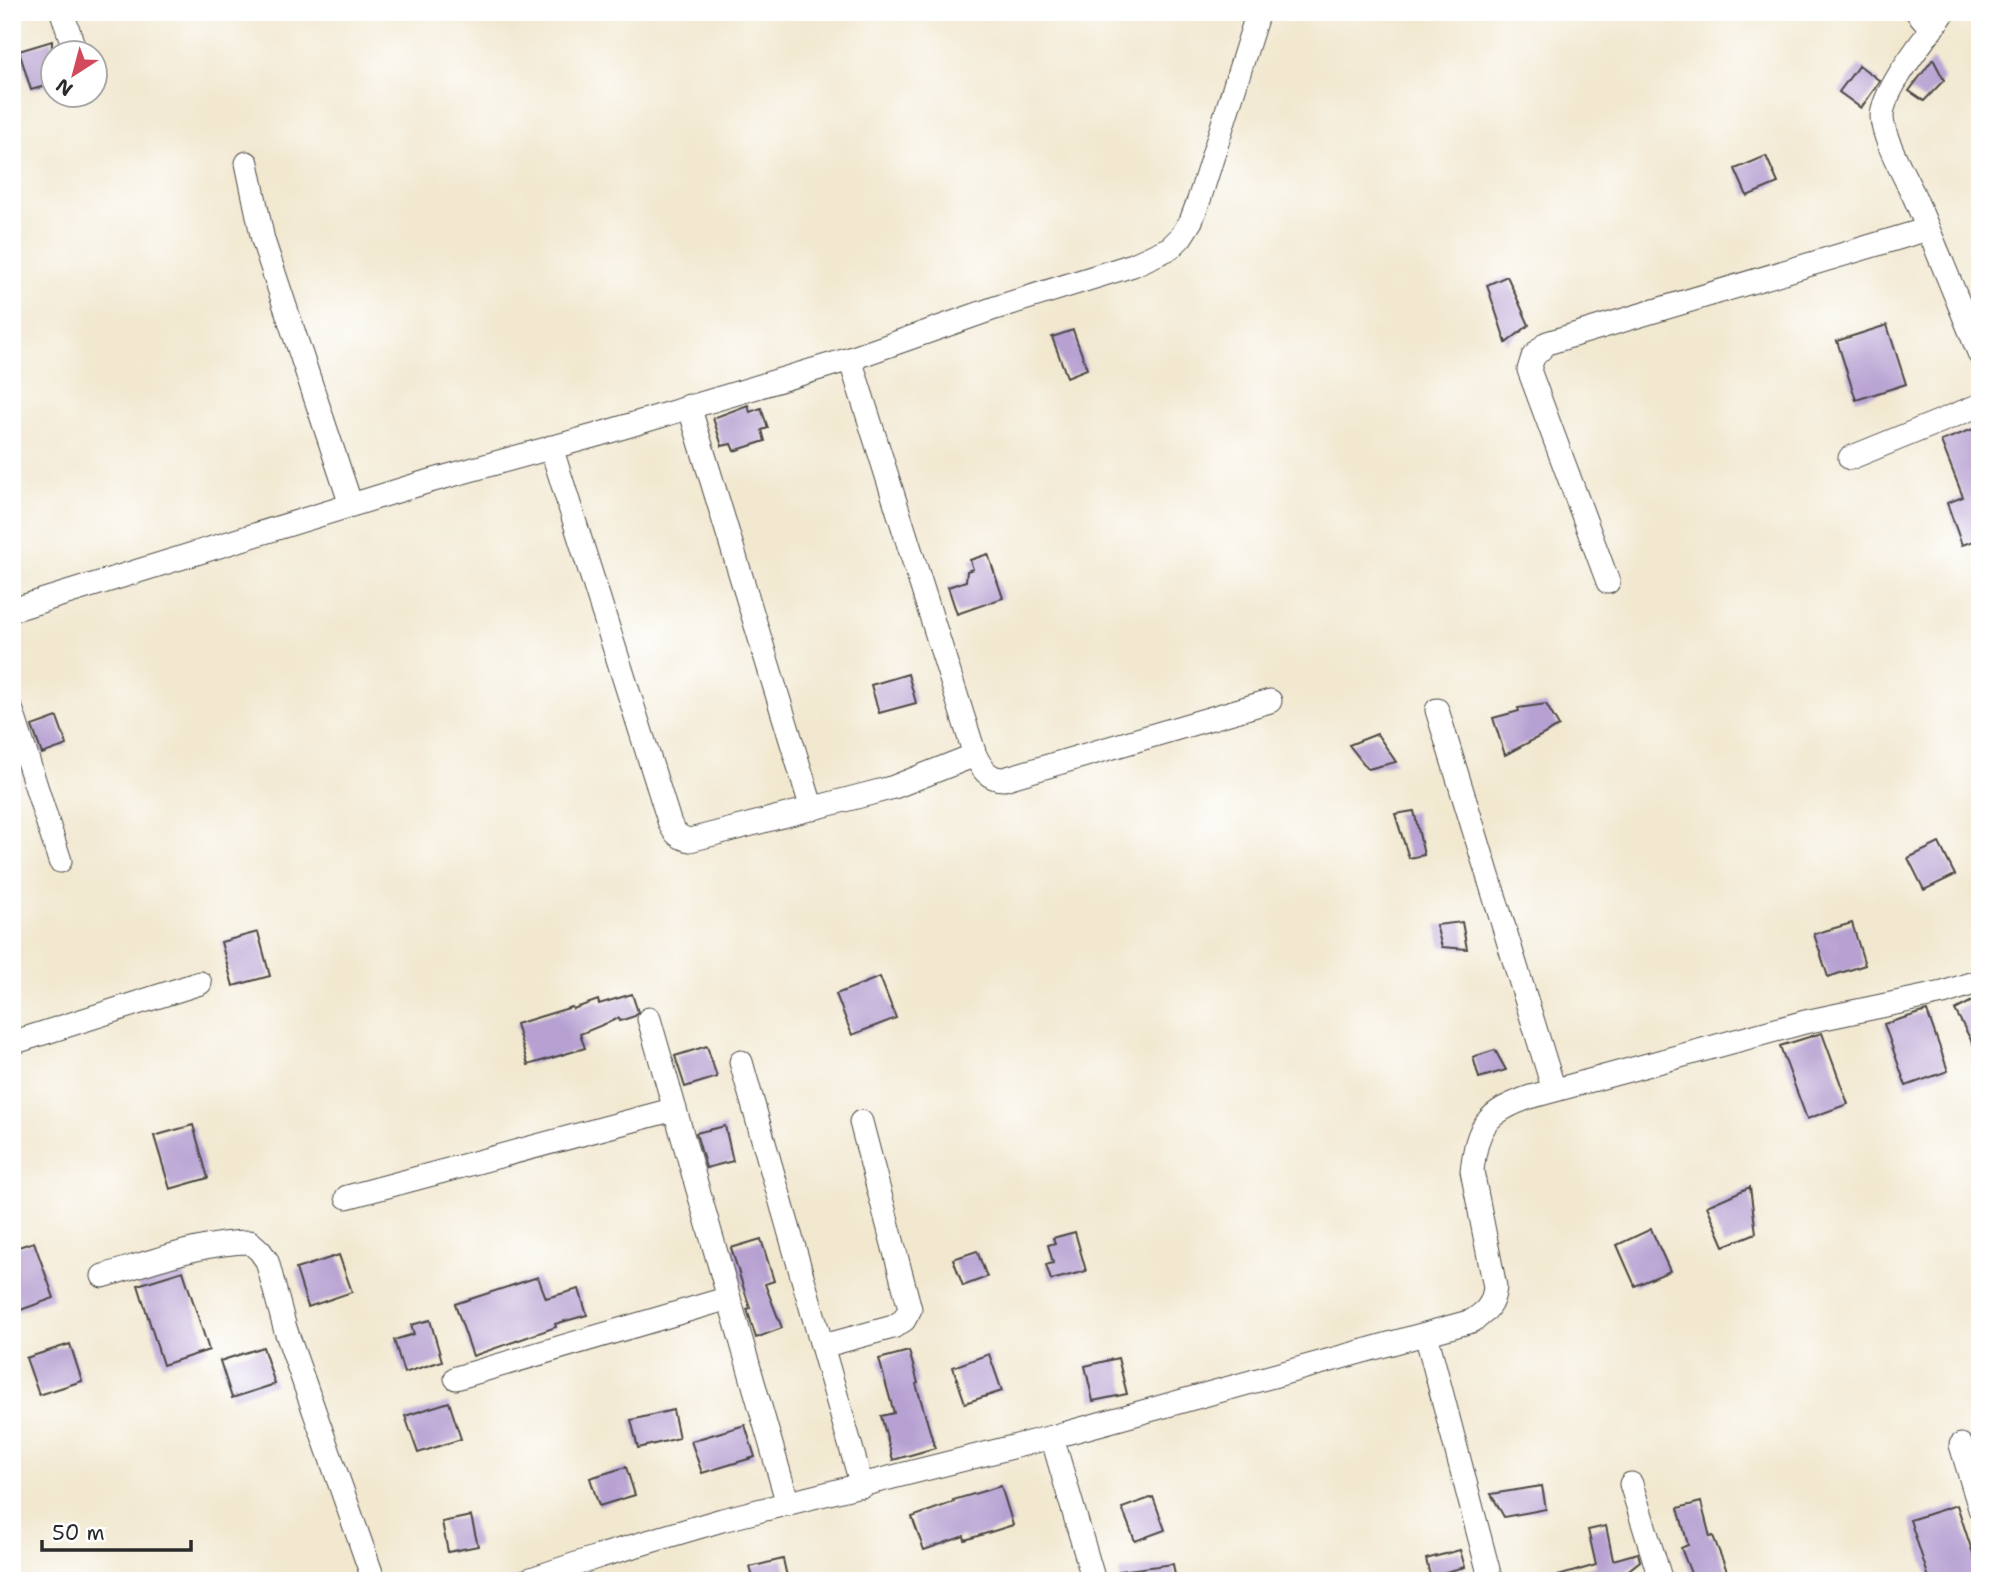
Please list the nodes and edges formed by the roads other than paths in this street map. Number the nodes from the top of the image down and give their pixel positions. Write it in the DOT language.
graph roads {
  1 [pos="62,12"];
  2 [pos="1258,12"];
  3 [pos="1931,18"];
  4 [pos="71,38"];
  5 [pos="247,163"];
  6 [pos="1928,229"];
  7 [pos="1980,355"];
  8 [pos="850,359"];
  9 [pos="1980,405"];
  10 [pos="689,406"];
  11 [pos="551,447"];
  12 [pos="1850,458"];
  13 [pos="351,505"];
  14 [pos="1608,582"];
  15 [pos="12,610"];
  16 [pos="1270,701"];
  17 [pos="1437,710"];
  18 [pos="12,711"];
  19 [pos="975,755"];
  20 [pos="812,808"];
  21 [pos="60,861"];
  22 [pos="1980,981"];
  23 [pos="200,983"];
  24 [pos="649,1019"];
  25 [pos="12,1043"];
  26 [pos="741,1062"];
  27 [pos="1554,1090"];
  28 [pos="675,1109"];
  29 [pos="861,1122"];
  30 [pos="347,1197"];
  31 [pos="103,1276"];
  32 [pos="729,1298"];
  33 [pos="1426,1334"];
  34 [pos="822,1346"];
  35 [pos="456,1378"];
  36 [pos="1052,1437"];
  37 [pos="1961,1445"];
  38 [pos="1631,1484"];
  39 [pos="862,1486"];
  40 [pos="788,1504"];
  41 [pos="1980,1509"];
  42 [pos="374,1581"];
  43 [pos="525,1581"];
  44 [pos="1094,1581"];
  45 [pos="1491,1581"];
  46 [pos="1661,1581"];
  1 -- 4 [label="street"];
  2 -- 8 [label="street"];
  3 -- 6 [label="street"];
  5 -- 13 [label="street"];
  6 -- 7 [label="street"];
  6 -- 14 [label="street"];
  8 -- 10 [label="street"];
  8 -- 19 [label="street"];
  9 -- 12 [label="street"];
  10 -- 11 [label="street"];
  10 -- 20 [label="street"];
  11 -- 13 [label="street"];
  11 -- 20 [label="street"];
  13 -- 15 [label="street"];
  16 -- 19 [label="street"];
  17 -- 27 [label="street"];
  18 -- 21 [label="street"];
  19 -- 20 [label="street"];
  22 -- 27 [label="street"];
  23 -- 25 [label="street"];
  24 -- 28 [label="street"];
  26 -- 34 [label="street"];
  27 -- 33 [label="street"];
  28 -- 30 [label="street"];
  28 -- 32 [label="street"];
  29 -- 34 [label="street"];
  31 -- 42 [label="street"];
  32 -- 35 [label="street"];
  32 -- 40 [label="street"];
  33 -- 36 [label="street"];
  33 -- 45 [label="street"];
  34 -- 39 [label="street"];
  36 -- 39 [label="street"];
  36 -- 44 [label="street"];
  37 -- 41 [label="street"];
  38 -- 46 [label="street"];
  39 -- 40 [label="street"];
  40 -- 43 [label="street"];
}
